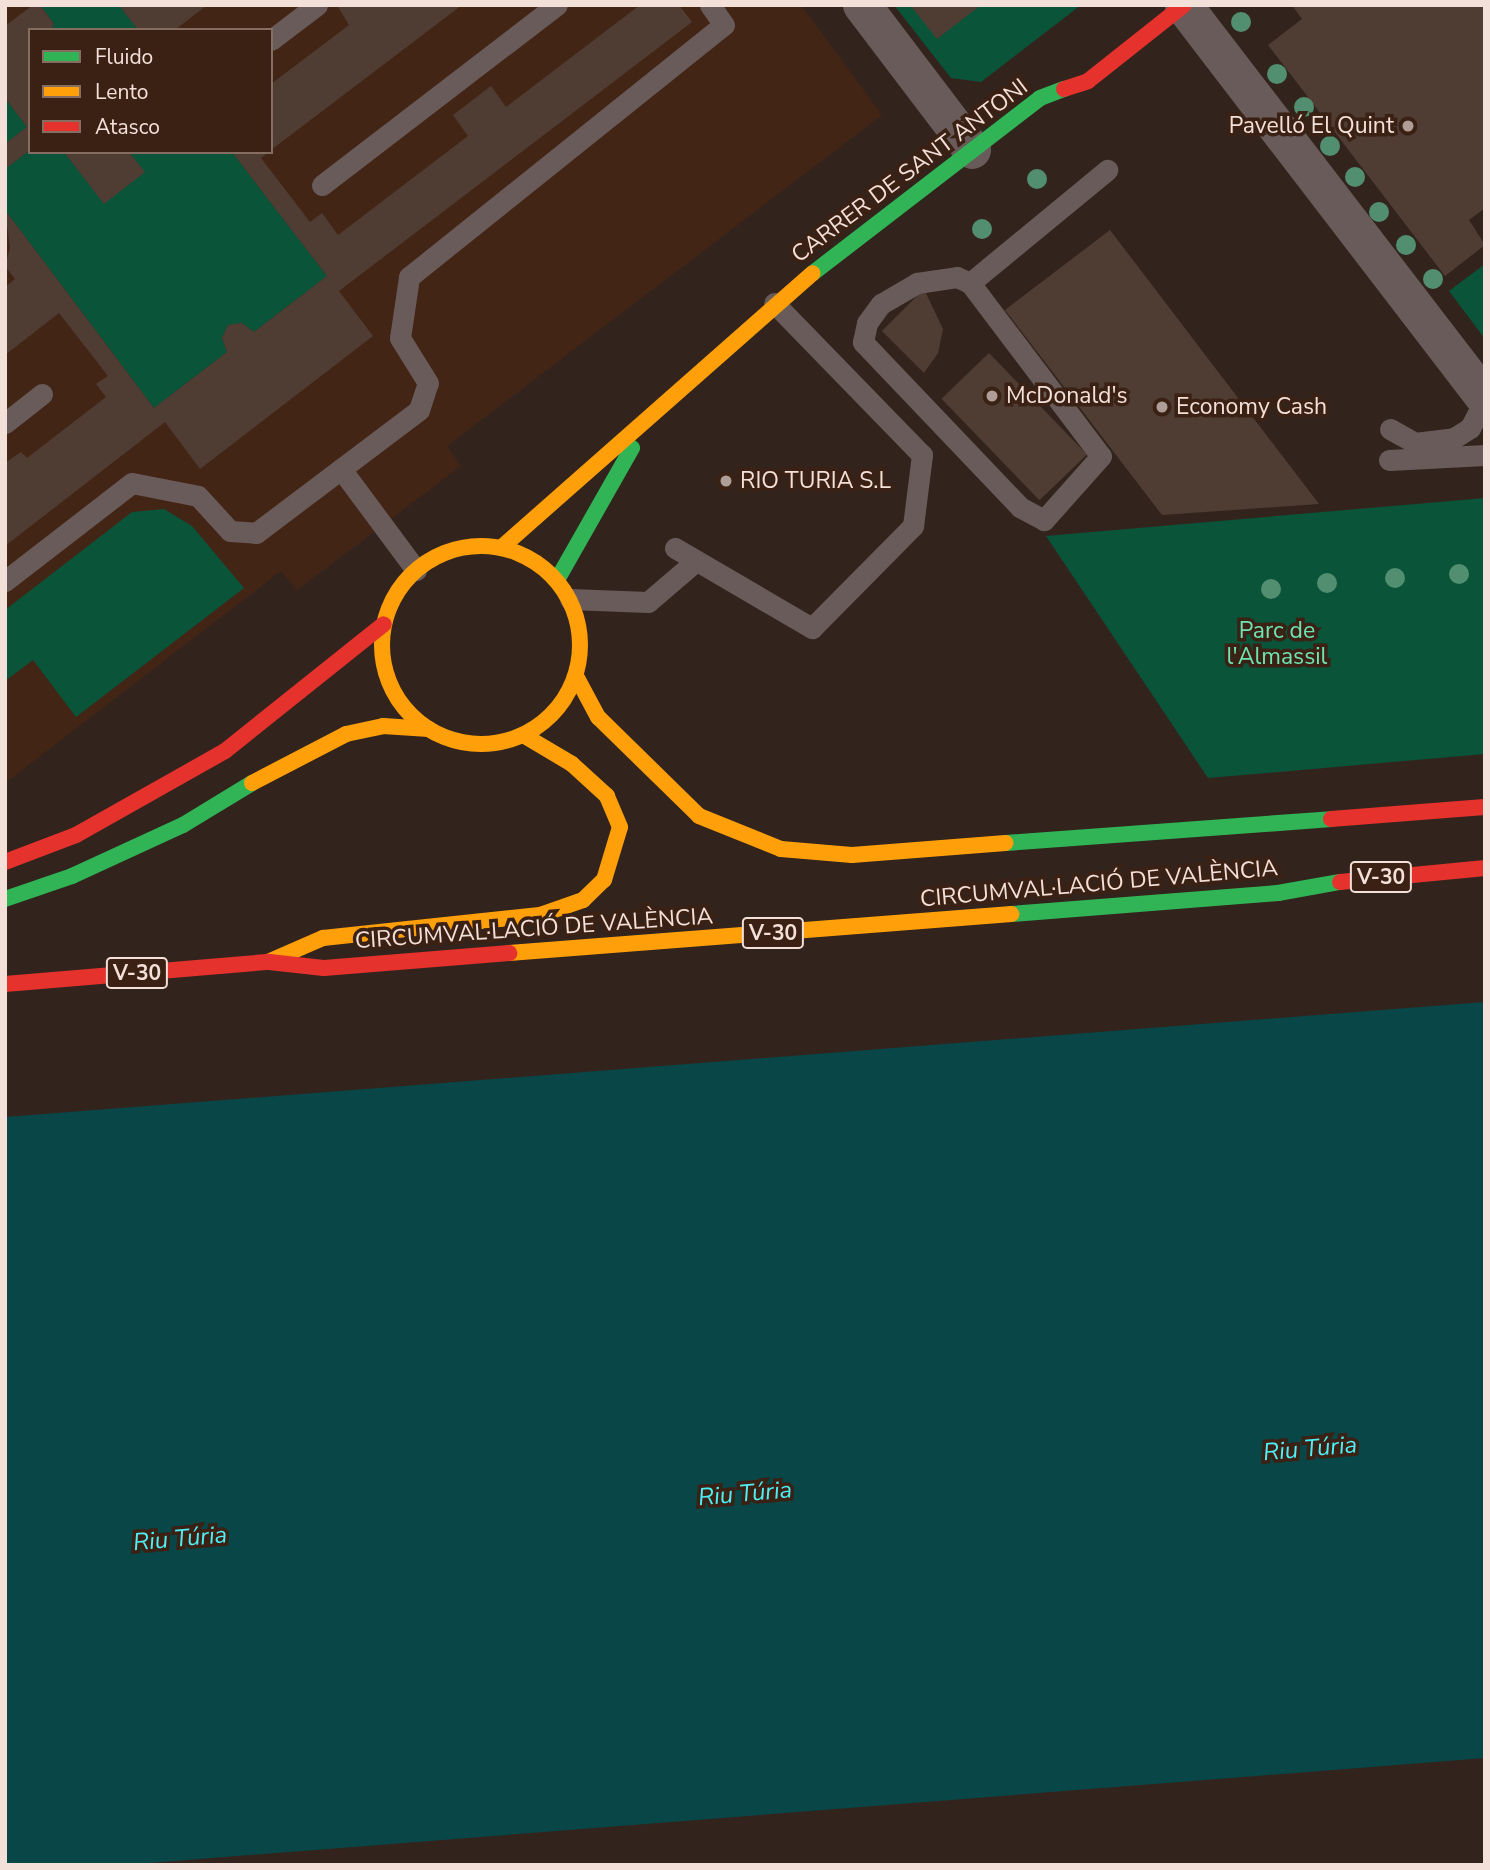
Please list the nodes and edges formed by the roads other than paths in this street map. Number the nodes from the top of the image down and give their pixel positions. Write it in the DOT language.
graph roads {
  1 [pos="317,5"];
  2 [pos="557,5"];
  3 [pos="710,5"];
  4 [pos="862,5"];
  5 [pos="1184,5"];
  6 [pos="273,38"];
  7 [pos="972,150"];
  8 [pos="1107,170"];
  9 [pos="322,185"];
  10 [pos="970,283"];
  11 [pos="774,303"];
  12 [pos="672,389"];
  13 [pos="42,394"];
  14 [pos="1485,399"];
  15 [pos="5,423"];
  16 [pos="1390,429"];
  17 [pos="1485,455"];
  18 [pos="1389,460"];
  19 [pos="341,468"];
  20 [pos="502,547"];
  21 [pos="675,548"];
  22 [pos="696,561"];
  23 [pos="416,570"];
  24 [pos="5,580"];
  25 [pos="557,580"];
  26 [pos="570,599"];
  27 [pos="384,624"];
  28 [pos="576,676"];
  29 [pos="429,729"];
  30 [pos="523,735"];
  31 [pos="1485,807"];
  32 [pos="5,862"];
  33 [pos="1485,868"];
  34 [pos="5,899"];
  35 [pos="269,961"];
  36 [pos="5,984"];
  1 -- 6 [label="lane"];
  2 -- 9 [label="lane"];
  3 -- 19 [label="lane"];
  4 -- 7 [label="street"];
  5 -- 7 [label="main road, CARRER DE SANT ANTONI"];
  5 -- 14 [label="street"];
  7 -- 11 [label="main road, CARRER DE SANT ANTONI"];
  8 -- 10 [label="lane"];
  10 -- 10 [label="lane"];
  11 -- 12 [label="main road, CARRER DE SANT ANTONI"];
  11 -- 22 [label="lane"];
  12 -- 20 [label="main road, CARRER DE SANT ANTONI"];
  12 -- 25 [label="main road, CARRER DE SANT ANTONI"];
  13 -- 15 [label="lane"];
  14 -- 16 [label="lane"];
  17 -- 18 [label="lane"];
  19 -- 23 [label="lane"];
  19 -- 24 [label="lane"];
  20 -- 23 [label="main road"];
  20 -- 25 [label="main road"];
  21 -- 22 [label="lane"];
  22 -- 26 [label="lane"];
  23 -- 27 [label="main road"];
  25 -- 26 [label="main road"];
  26 -- 28 [label="main road"];
  27 -- 29 [label="main road"];
  27 -- 32 [label="main road"];
  28 -- 30 [label="main road"];
  28 -- 31 [label="main road, CIRCUMVAL·LACIÓ DE VALÈNCIA"];
  29 -- 30 [label="main road"];
  29 -- 34 [label="main road"];
  30 -- 35 [label="main road"];
  33 -- 35 [label="main road, CIRCUMVAL·LACIÓ DE VALÈNCIA / V-30"];
  35 -- 36 [label="main road, CIRCUMVAL·LACIÓ DE VALÈNCIA / V-30"];
}
